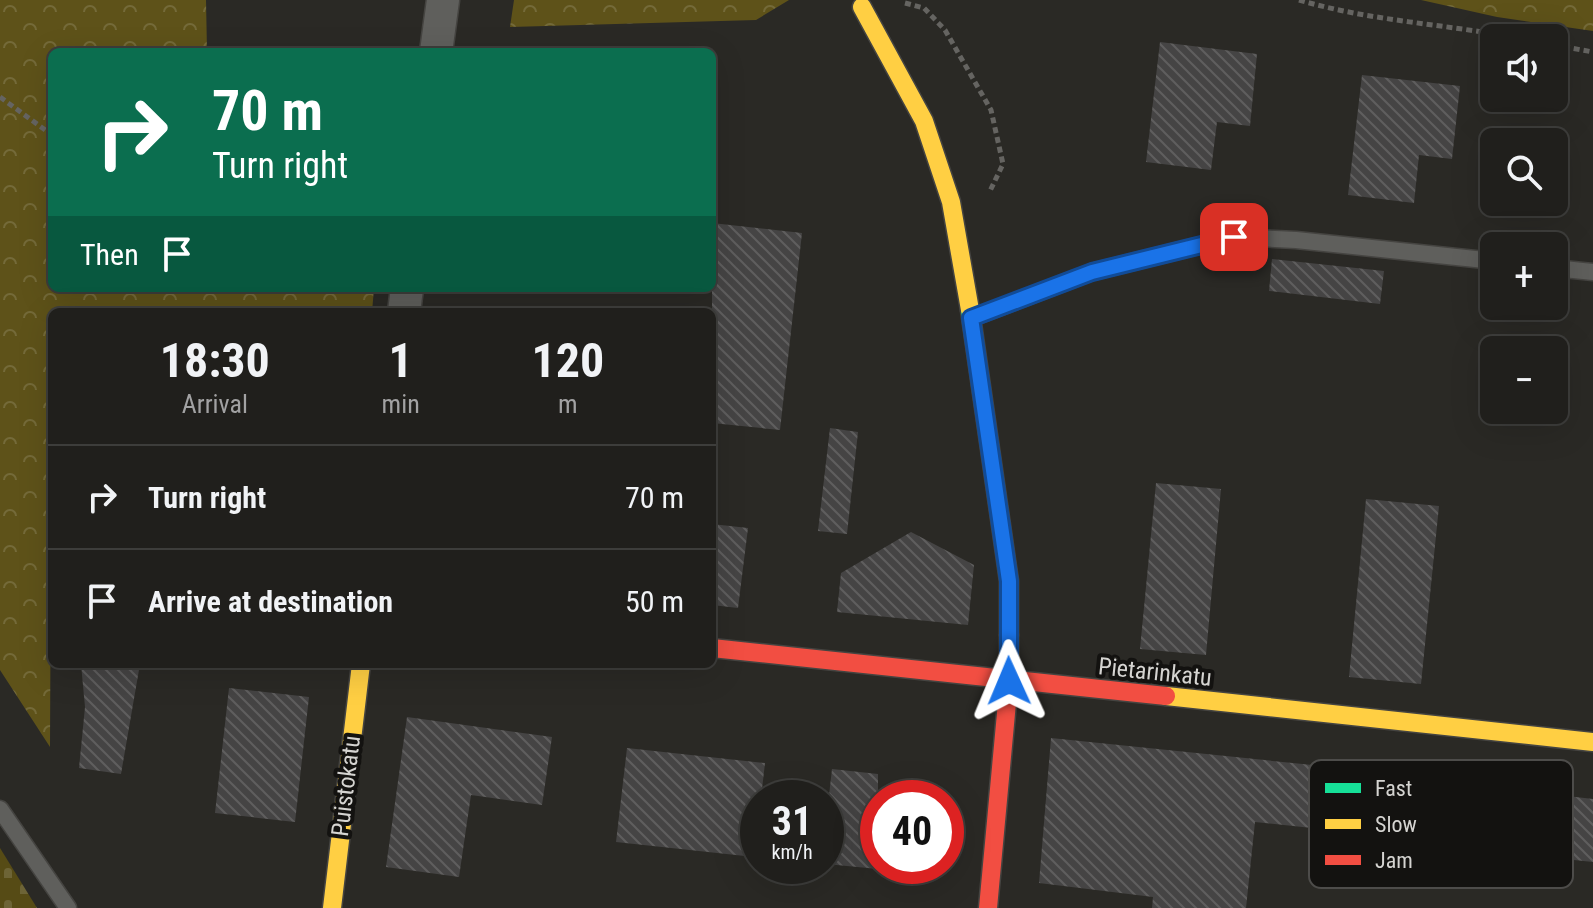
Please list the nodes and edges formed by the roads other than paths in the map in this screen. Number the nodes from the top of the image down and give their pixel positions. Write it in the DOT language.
graph roads {
  1 [pos="443,0"];
  2 [pos="862,7"];
  3 [pos="437,48"];
  4 [pos="1480,260"];
  5 [pos="1568,269"];
  6 [pos="1593,272"];
  7 [pos="971,318"];
  8 [pos="716,648"];
  9 [pos="361,668"];
  10 [pos="1009,681"];
  11 [pos="1593,742"];
  12 [pos="0,809"];
  13 [pos="68,908"];
  14 [pos="332,908"];
  15 [pos="988,908"];
  1 -- 3 [label="street"];
  2 -- 7 [label="street"];
  4 -- 7 [label="lane"];
  5 -- 6 [label="lane"];
  7 -- 10 [label="street"];
  8 -- 10 [label="street, Pietarinkatu"];
  9 -- 14 [label="street, Puistokatu"];
  10 -- 11 [label="street, Pietarinkatu"];
  10 -- 15 [label="street"];
  12 -- 13 [label="lane"];
}
